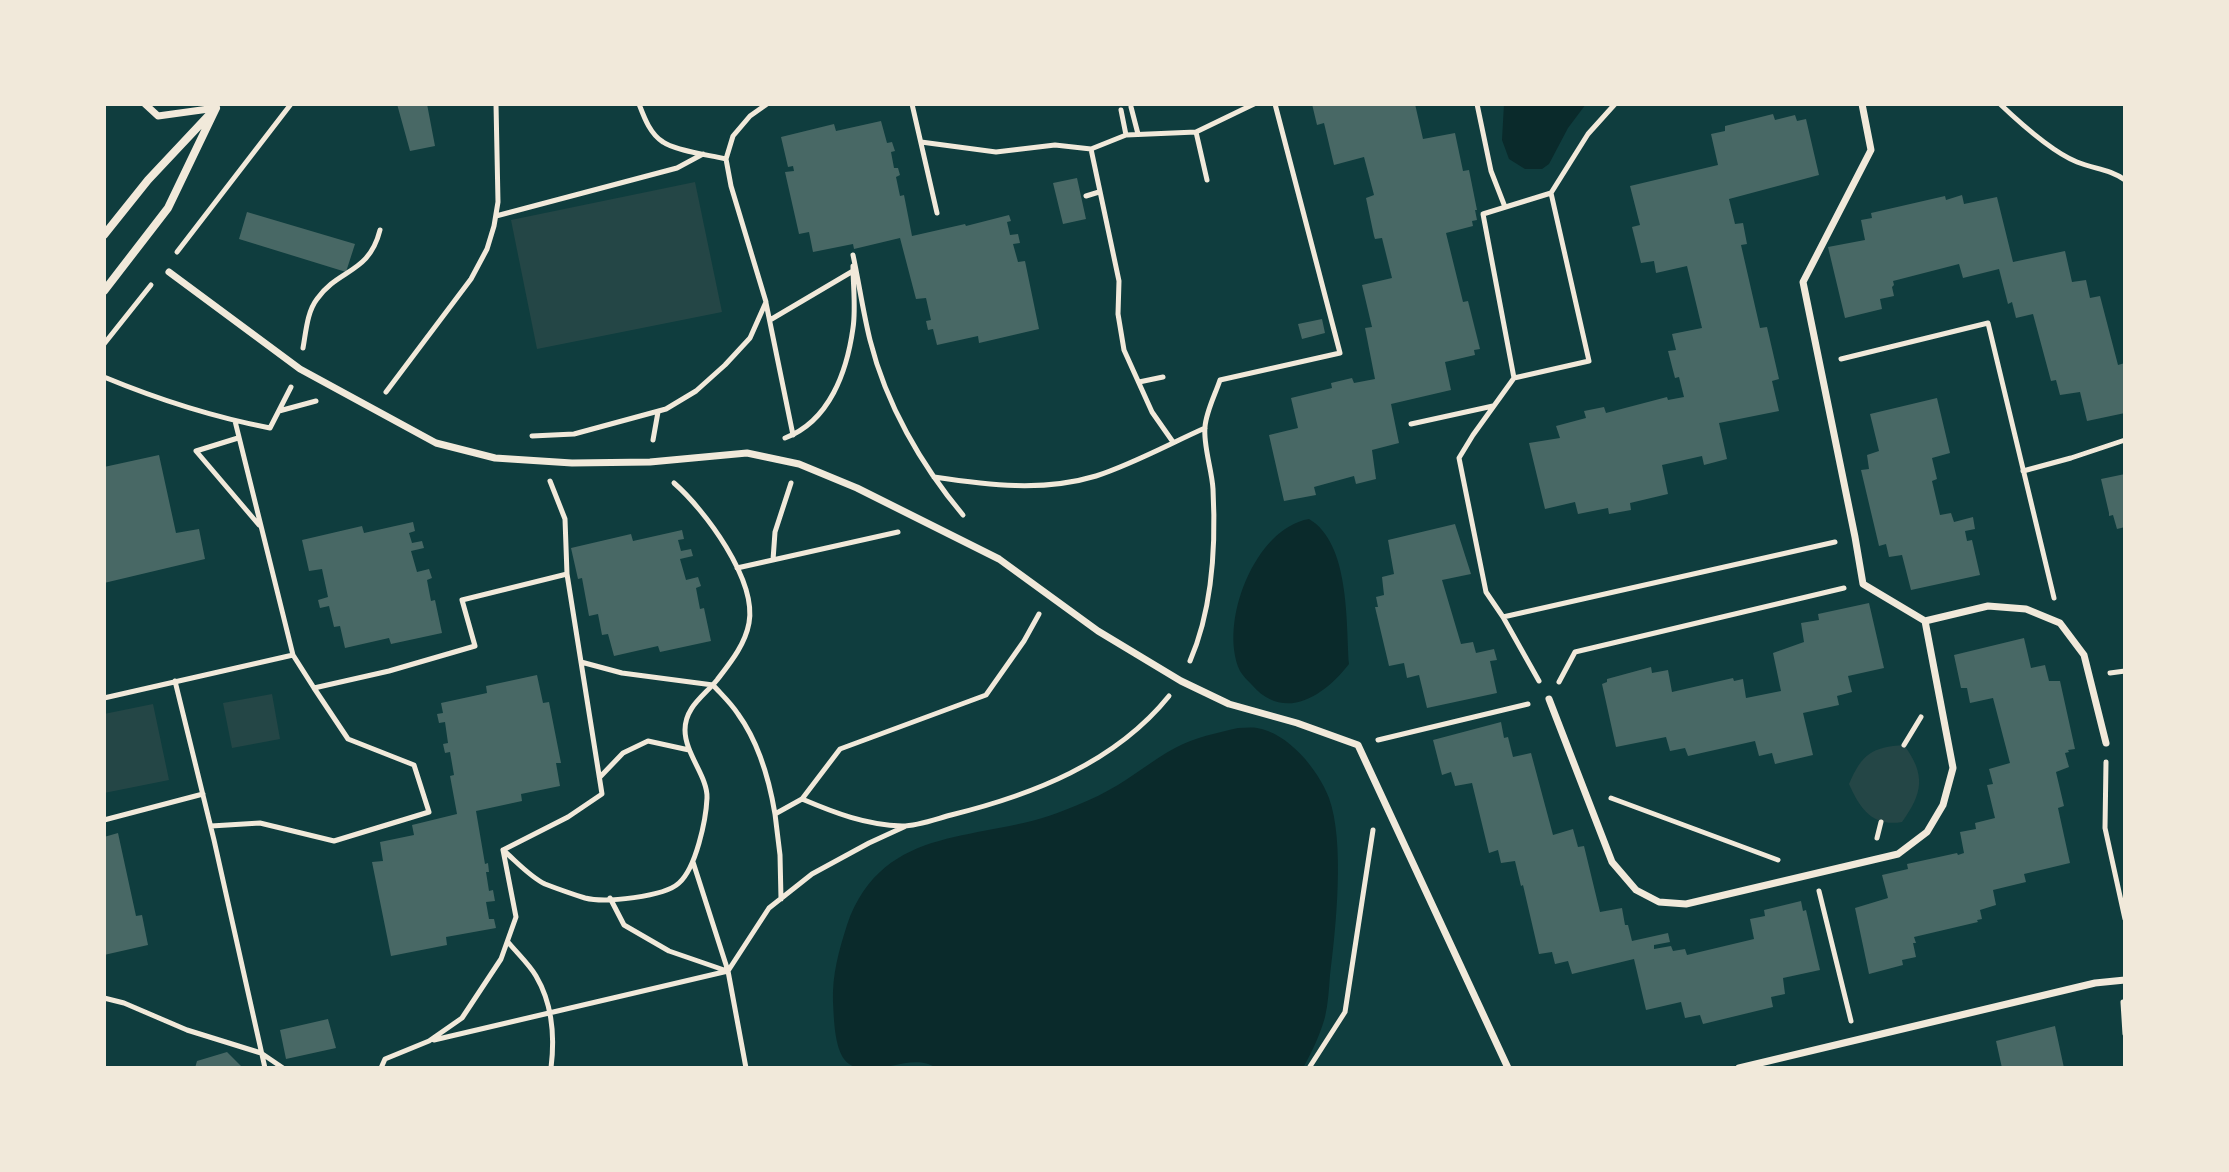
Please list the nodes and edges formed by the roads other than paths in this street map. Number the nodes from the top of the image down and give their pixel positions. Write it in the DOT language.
graph roads {
  1 [pos="145,104"];
  2 [pos="1862,104"];
  3 [pos="217,106"];
  4 [pos="104,235"];
  5 [pos="169,272"];
  6 [pos="104,291"];
  7 [pos="1925,621"];
  8 [pos="1549,699"];
  9 [pos="2106,743"];
  10 [pos="2123,981"];
  11 [pos="1508,1068"];
  12 [pos="1739,1068"];
  1 -- 3 [label="street"];
  2 -- 7 [label="street"];
  3 -- 4 [label="street"];
  3 -- 6 [label="street"];
  5 -- 11 [label="street"];
  7 -- 8 [label="street"];
  7 -- 9 [label="street"];
  10 -- 12 [label="street"];
}
